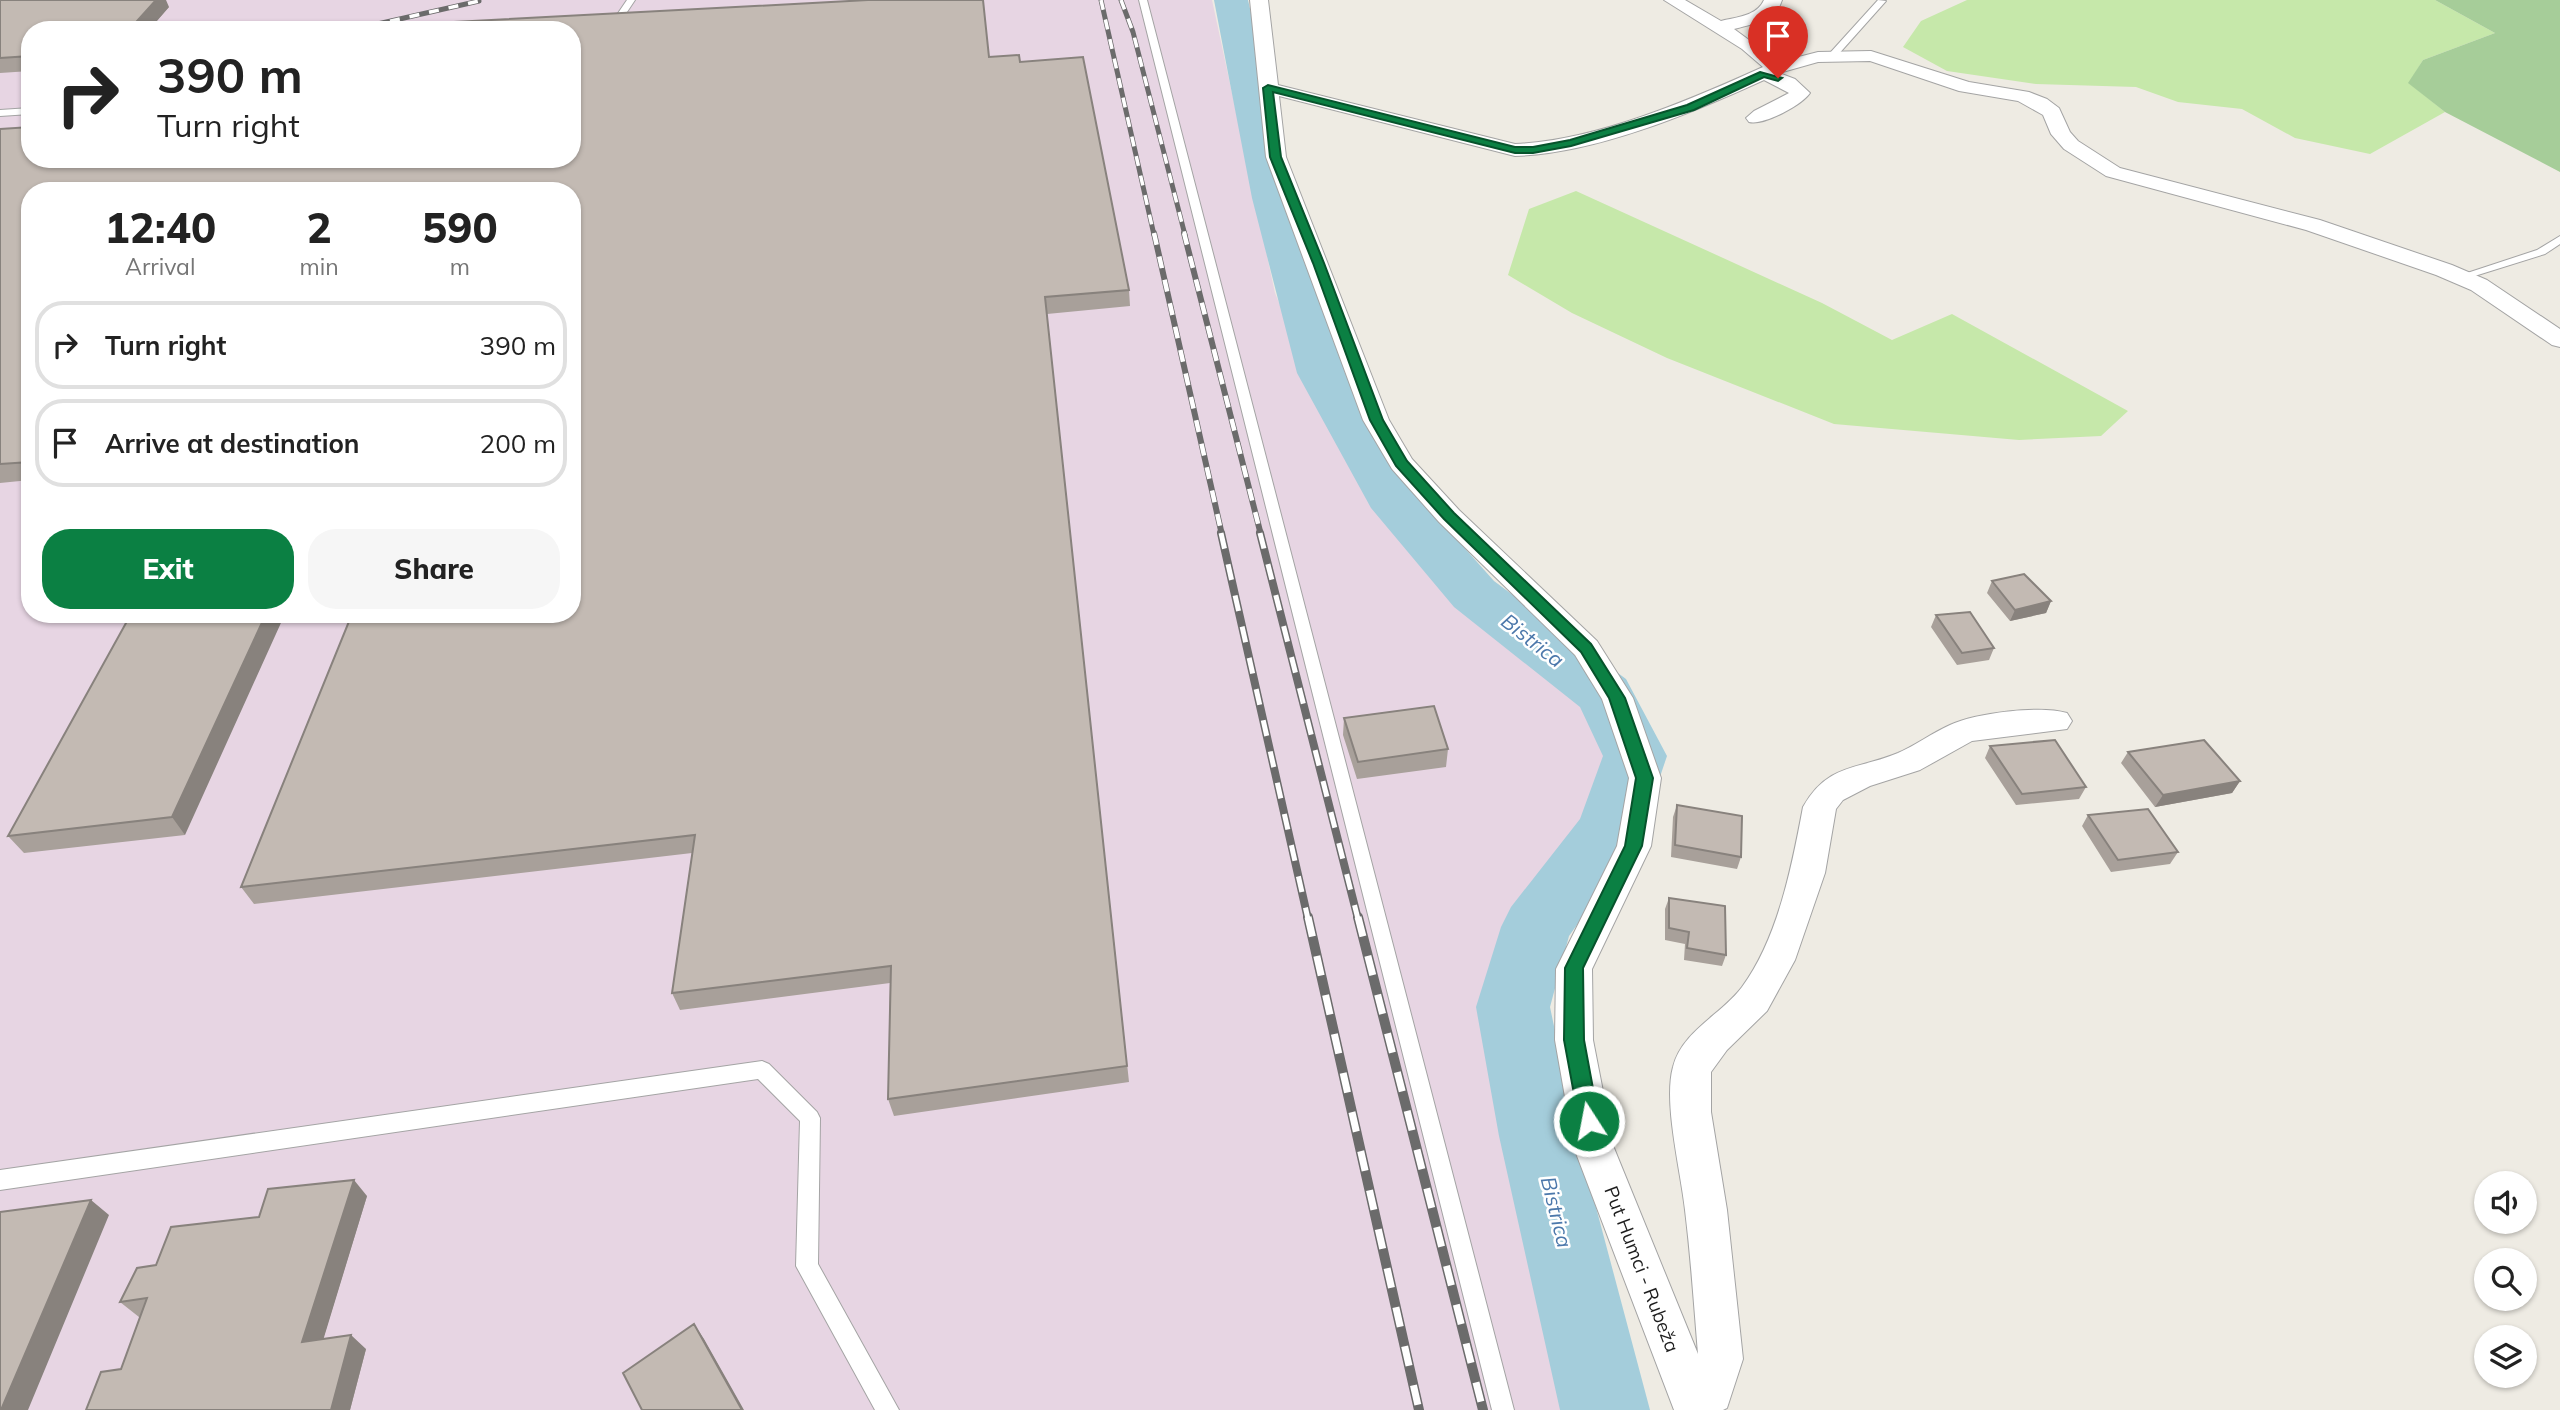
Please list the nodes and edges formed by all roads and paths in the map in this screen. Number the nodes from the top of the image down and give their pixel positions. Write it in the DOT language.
graph roads {
  1 [pos="631,0"];
  2 [pos="1143,0"];
  3 [pos="1259,0"];
  4 [pos="1673,0"];
  5 [pos="1773,0"];
  6 [pos="1882,1"];
  7 [pos="630,21"];
  8 [pos="604,22"];
  9 [pos="616,22"];
  10 [pos="1720,27"];
  11 [pos="1833,55"];
  12 [pos="1770,71"];
  13 [pos="1268,88"];
  14 [pos="21,112"];
  15 [pos="0,113"];
  16 [pos="1756,118"];
  17 [pos="2560,239"];
  18 [pos="2461,277"];
  19 [pos="2560,340"];
  20 [pos="2056,721"];
  21 [pos="0,1180"];
  22 [pos="1695,1404"];
  23 [pos="888,1410"];
  24 [pos="1503,1410"];
  1 -- 9 [label="lane"];
  2 -- 24 [label="lane"];
  3 -- 13 [label="street, Put Humci - Rubeža"];
  4 -- 10 [label="street"];
  5 -- 10 [label="street"];
  6 -- 11 [label="lane"];
  7 -- 9 [label="lane"];
  8 -- 9 [label="lane"];
  10 -- 12 [label="street"];
  11 -- 12 [label="street"];
  11 -- 18 [label="street"];
  12 -- 13 [label="street"];
  12 -- 16 [label="street"];
  13 -- 22 [label="street, Put Humci - Rubeža"];
  14 -- 15 [label="lane"];
  17 -- 18 [label="lane"];
  18 -- 19 [label="street"];
  20 -- 22 [label="street"];
  21 -- 23 [label="lane"];
}
